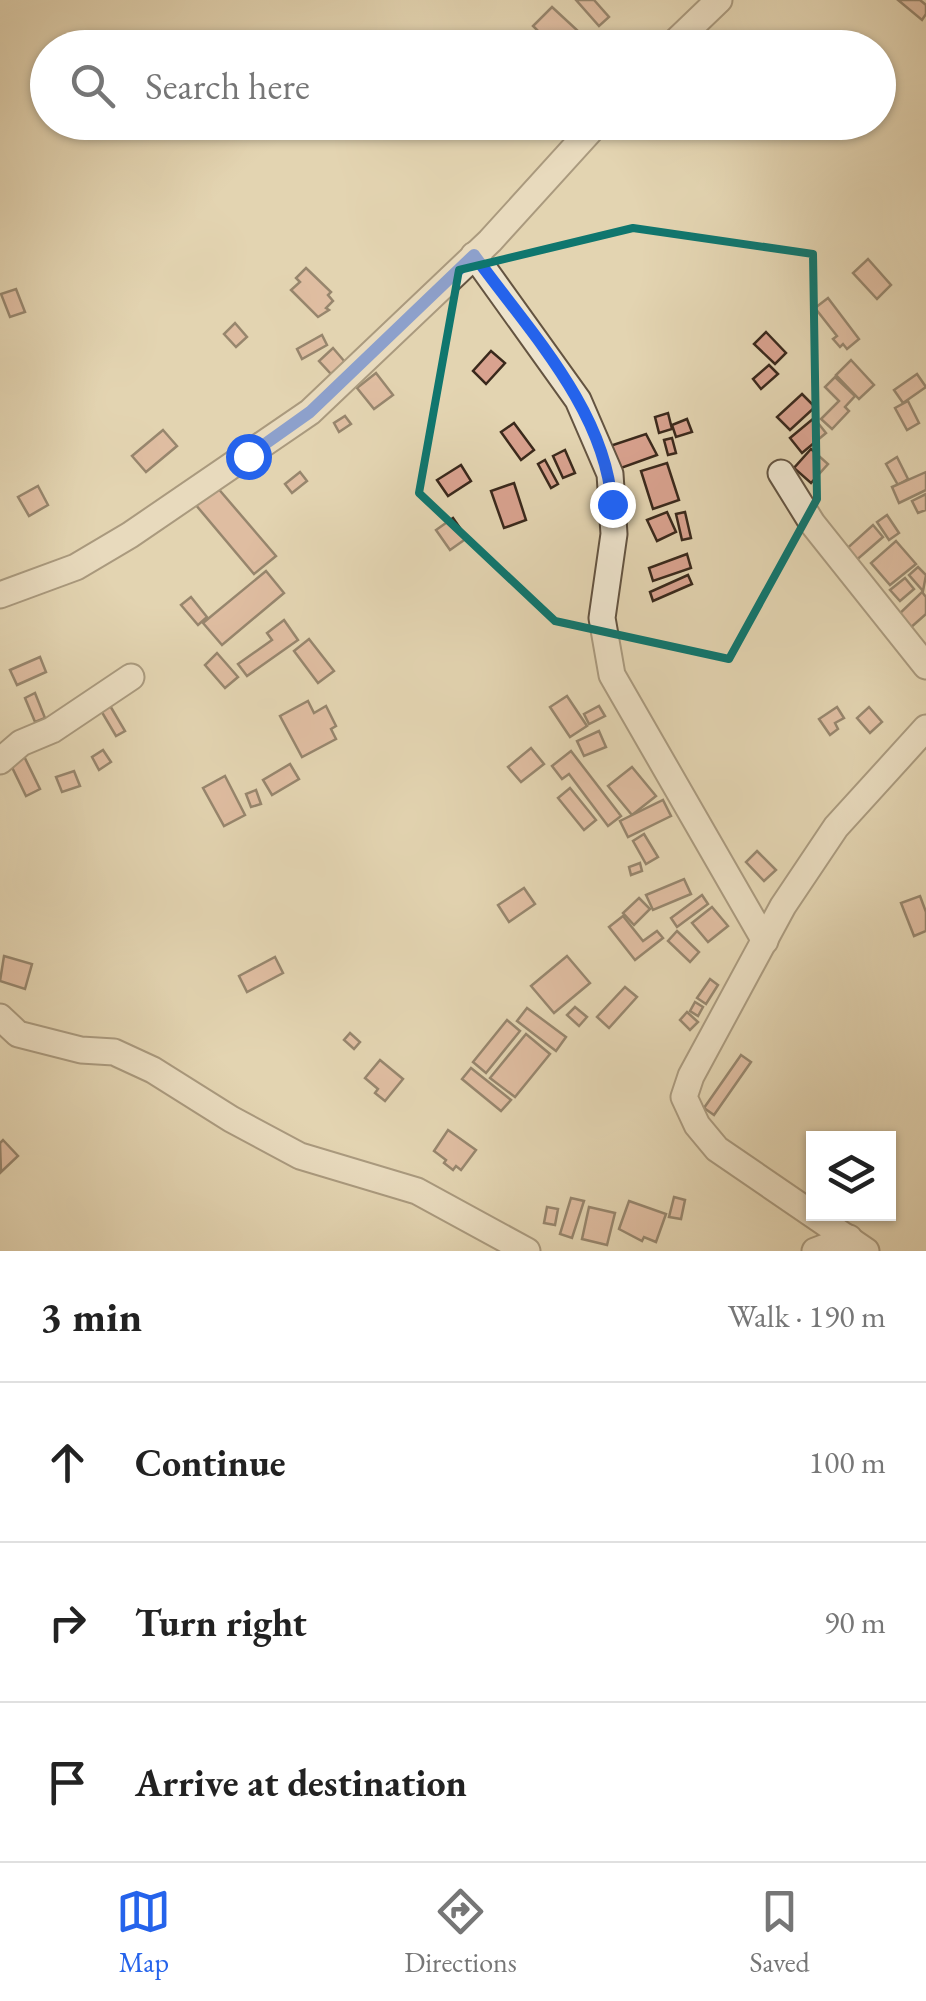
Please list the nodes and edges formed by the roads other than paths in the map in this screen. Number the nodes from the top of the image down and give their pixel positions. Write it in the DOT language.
graph roads {
  1 [pos="718,0"];
  2 [pos="687,30"];
  3 [pos="581,140"];
  4 [pos="474,255"];
  5 [pos="781,473"];
  6 [pos="0,595"];
  7 [pos="926,666"];
  8 [pos="131,676"];
  9 [pos="926,728"];
  10 [pos="0,761"];
  11 [pos="766,941"];
  12 [pos="0,1017"];
  13 [pos="857,1244"];
  14 [pos="527,1251"];
  15 [pos="816,1251"];
  1 -- 2 [label="street"];
  3 -- 4 [label="street"];
  4 -- 6 [label="street"];
  4 -- 11 [label="street"];
  5 -- 7 [label="street"];
  8 -- 10 [label="street"];
  9 -- 11 [label="street"];
  11 -- 13 [label="street"];
  12 -- 14 [label="street"];
  13 -- 15 [label="street"];
}
